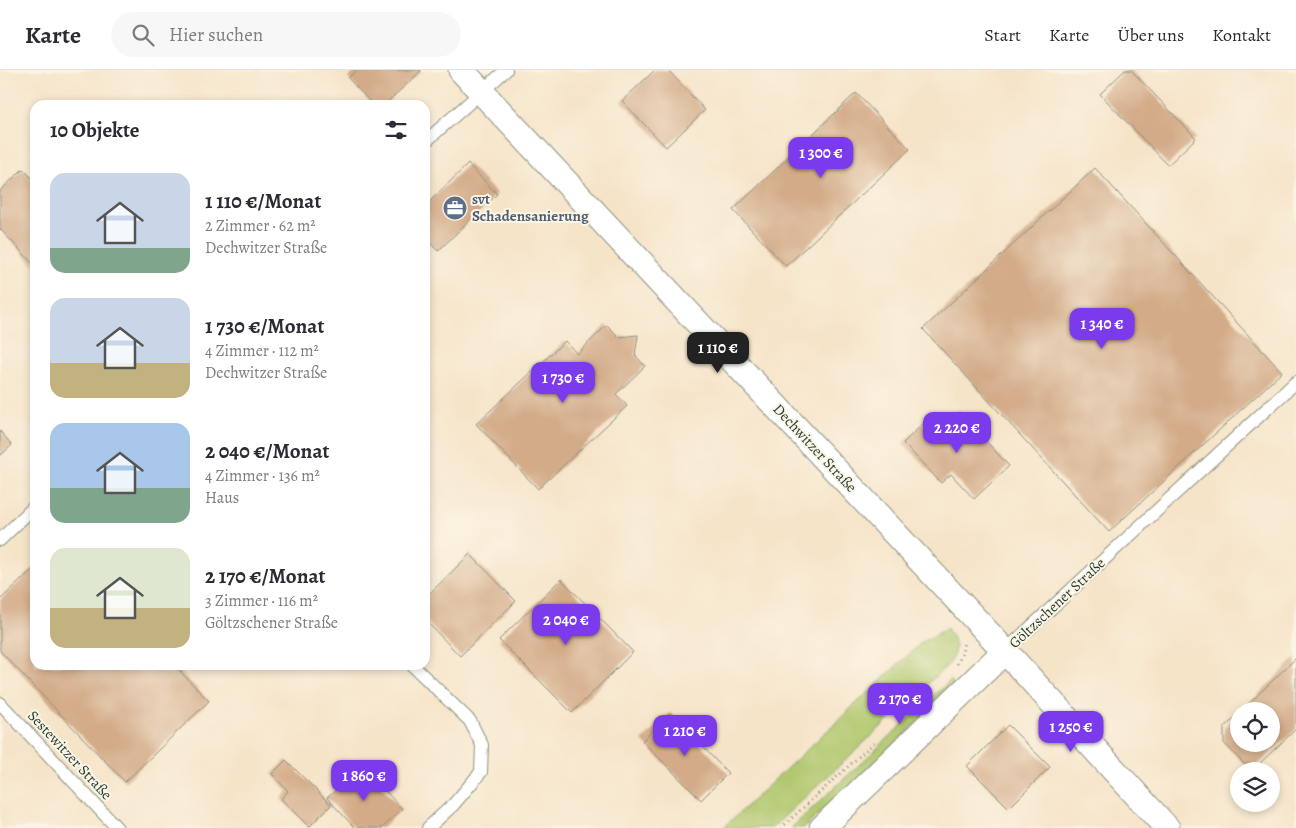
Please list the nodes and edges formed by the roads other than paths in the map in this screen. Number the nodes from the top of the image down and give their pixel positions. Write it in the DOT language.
graph roads {
  1 [pos="461,70"];
  2 [pos="506,70"];
  3 [pos="482,93"];
  4 [pos="430,138"];
  5 [pos="1296,382"];
  6 [pos="30,511"];
  7 [pos="0,540"];
  8 [pos="1005,651"];
  9 [pos="417,670"];
  10 [pos="0,703"];
  11 [pos="117,828"];
  12 [pos="428,828"];
  13 [pos="822,828"];
  14 [pos="1167,828"];
  1 -- 3 [label="street, Dechwitzer Straße"];
  2 -- 3 [label="lane"];
  3 -- 4 [label="lane"];
  3 -- 8 [label="street, Dechwitzer Straße"];
  5 -- 8 [label="lane, Göltzschener Straße"];
  6 -- 7 [label="lane"];
  8 -- 13 [label="street, Göltzschener Straße"];
  8 -- 14 [label="street, Dechwitzer Straße"];
  9 -- 12 [label="lane"];
  10 -- 11 [label="lane, Sestewitzer Straße"];
}
